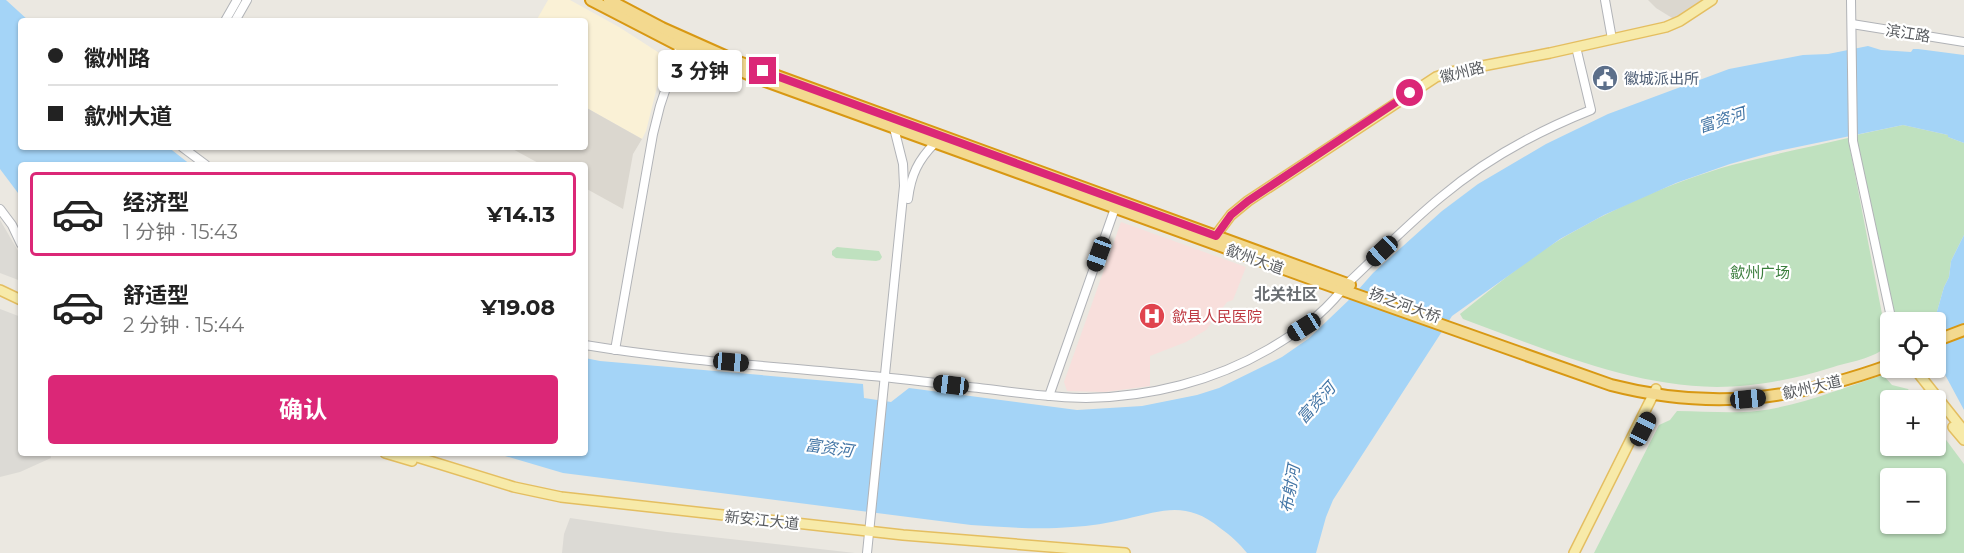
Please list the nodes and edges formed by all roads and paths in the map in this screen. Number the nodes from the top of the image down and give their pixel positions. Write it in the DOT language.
graph roads {
  1 [pos="237,0"];
  2 [pos="247,0"];
  3 [pos="591,0"];
  4 [pos="609,0"];
  5 [pos="1605,0"];
  6 [pos="1712,0"];
  7 [pos="1851,0"];
  8 [pos="227,18"];
  9 [pos="237,18"];
  10 [pos="1852,26"];
  11 [pos="1612,39"];
  12 [pos="1964,42"];
  13 [pos="680,46"];
  14 [pos="1576,47"];
  15 [pos="894,128"];
  16 [pos="935,143"];
  17 [pos="186,150"];
  18 [pos="202,162"];
  19 [pos="1115,208"];
  20 [pos="0,209"];
  21 [pos="1216,236"];
  22 [pos="18,238"];
  23 [pos="0,284"];
  24 [pos="1348,288"];
  25 [pos="0,290"];
  26 [pos="18,293"];
  27 [pos="18,299"];
  28 [pos="1890,312"];
  29 [pos="1457,328"];
  30 [pos="1964,330"];
  31 [pos="1946,337"];
  32 [pos="1964,338"];
  33 [pos="1946,344"];
  34 [pos="588,346"];
  35 [pos="615,350"];
  36 [pos="1880,361"];
  37 [pos="1880,368"];
  38 [pos="887,377"];
  39 [pos="1915,378"];
  40 [pos="1922,378"];
  41 [pos="1924,390"];
  42 [pos="1658,392"];
  43 [pos="1050,396"];
  44 [pos="1946,417"];
  45 [pos="1964,431"];
  46 [pos="1964,440"];
  47 [pos="395,456"];
  48 [pos="414,456"];
  49 [pos="872,531"];
  50 [pos="867,553"];
  51 [pos="872,553"];
  52 [pos="1044,553"];
  53 [pos="1125,553"];
  54 [pos="1574,553"];
  55 [pos="1581,553"];
  1 -- 8 [label="street"];
  2 -- 9 [label="street"];
  3 -- 13 [label="highway, 歙州大道"];
  4 -- 21 [label="highway, 歙州大道"];
  5 -- 11 [label="street"];
  6 -- 11 [label="main road, 徽州路"];
  7 -- 10 [label="street"];
  10 -- 12 [label="street, 滨江路"];
  10 -- 28 [label="street"];
  11 -- 14 [label="main road, 徽州路"];
  13 -- 15 [label="highway, 歙州大道"];
  13 -- 35 [label="street"];
  14 -- 21 [label="main road, 徽州路"];
  14 -- 24 [label="street"];
  15 -- 16 [label="highway, 歙州大道"];
  15 -- 38 [label="street"];
  16 -- 19 [label="highway, 歙州大道"];
  16 -- 38 [label="street"];
  17 -- 18 [label="street"];
  19 -- 24 [label="highway, 歙州大道"];
  19 -- 43 [label="street"];
  20 -- 22 [label="street"];
  21 -- 24 [label="highway, 歙州大道"];
  23 -- 26 [label="main road"];
  24 -- 29 [label="highway, 扬之河大桥"];
  24 -- 43 [label="street"];
  25 -- 27 [label="main road"];
  29 -- 42 [label="highway, 歙州大道"];
  30 -- 31 [label="highway"];
  32 -- 33 [label="highway"];
  34 -- 35 [label="street"];
  35 -- 38 [label="street"];
  36 -- 42 [label="highway, 歙州大道"];
  37 -- 42 [label="highway, 歙州大道"];
  38 -- 43 [label="street"];
  38 -- 49 [label="street"];
  39 -- 41 [label="main road"];
  40 -- 45 [label="main road"];
  42 -- 54 [label="main road"];
  42 -- 55 [label="main road"];
  44 -- 46 [label="main road"];
  47 -- 49 [label="main road, 新安江大道"];
  48 -- 49 [label="main road, 新安江大道"];
  49 -- 50 [label="street"];
  49 -- 51 [label="street"];
  49 -- 52 [label="main road, 新安江大道"];
  49 -- 53 [label="main road, 新安江大道"];
}
